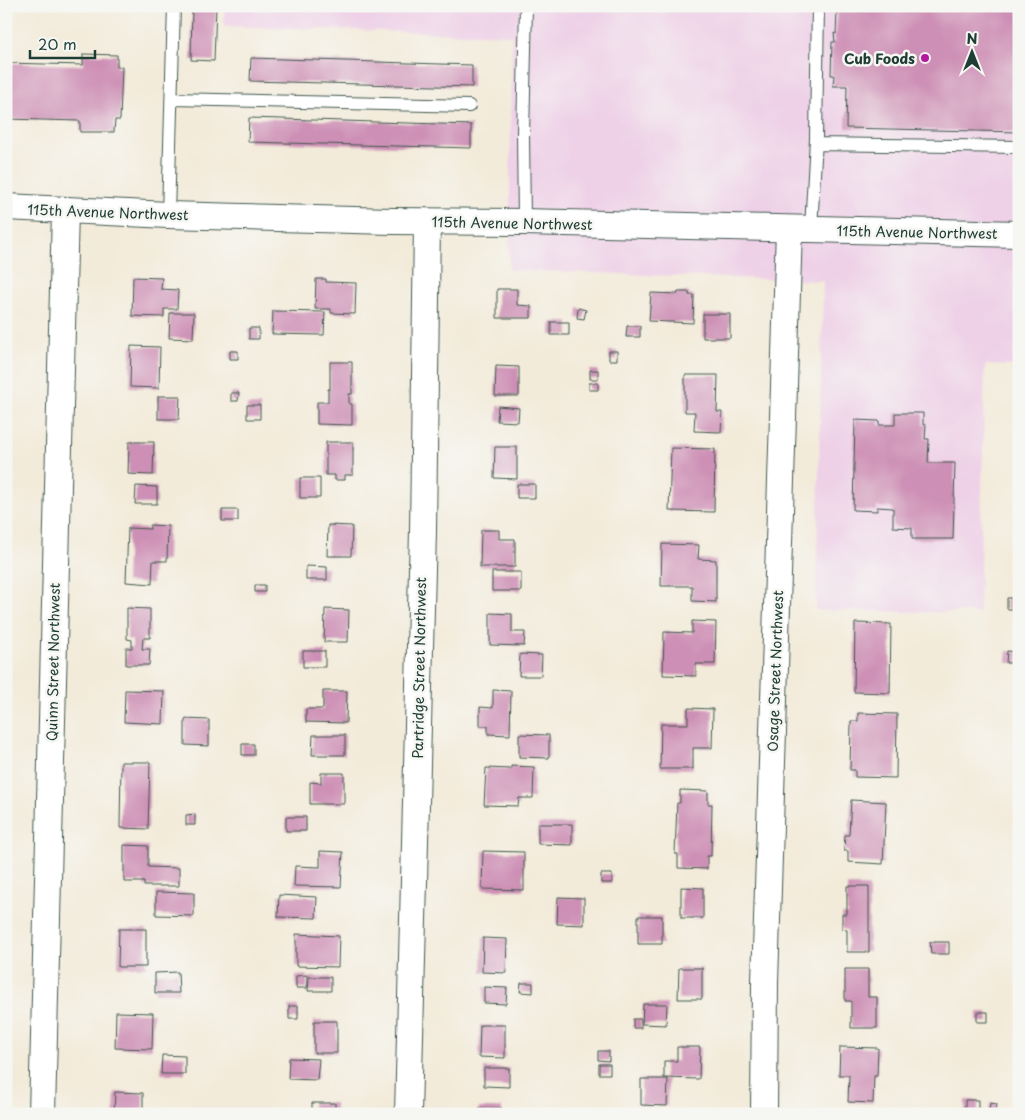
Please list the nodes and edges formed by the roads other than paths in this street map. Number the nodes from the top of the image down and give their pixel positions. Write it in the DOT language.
graph roads {
  1 [pos="174,6"];
  2 [pos="526,6"];
  3 [pos="818,6"];
  4 [pos="172,99"];
  5 [pos="468,106"];
  6 [pos="816,144"];
  7 [pos="1019,148"];
  8 [pos="6,207"];
  9 [pos="65,210"];
  10 [pos="168,214"];
  11 [pos="427,222"];
  12 [pos="524,222"];
  13 [pos="800,229"];
  14 [pos="1019,234"];
  15 [pos="42,1114"];
  16 [pos="408,1114"];
  17 [pos="764,1114"];
  1 -- 4 [label="lane"];
  2 -- 12 [label="lane"];
  3 -- 6 [label="lane"];
  4 -- 5 [label="lane"];
  4 -- 10 [label="lane"];
  6 -- 7 [label="lane"];
  6 -- 13 [label="lane"];
  8 -- 9 [label="street, 115th Avenue Northwest"];
  9 -- 10 [label="street, 115th Avenue Northwest"];
  9 -- 15 [label="street, Quinn Street Northwest"];
  10 -- 11 [label="street, 115th Avenue Northwest"];
  11 -- 12 [label="street, 115th Avenue Northwest"];
  11 -- 16 [label="street, Partridge Street Northwest"];
  12 -- 13 [label="street, 115th Avenue Northwest"];
  13 -- 14 [label="street, 115th Avenue Northwest"];
  13 -- 17 [label="street, Osage Street Northwest"];
}
